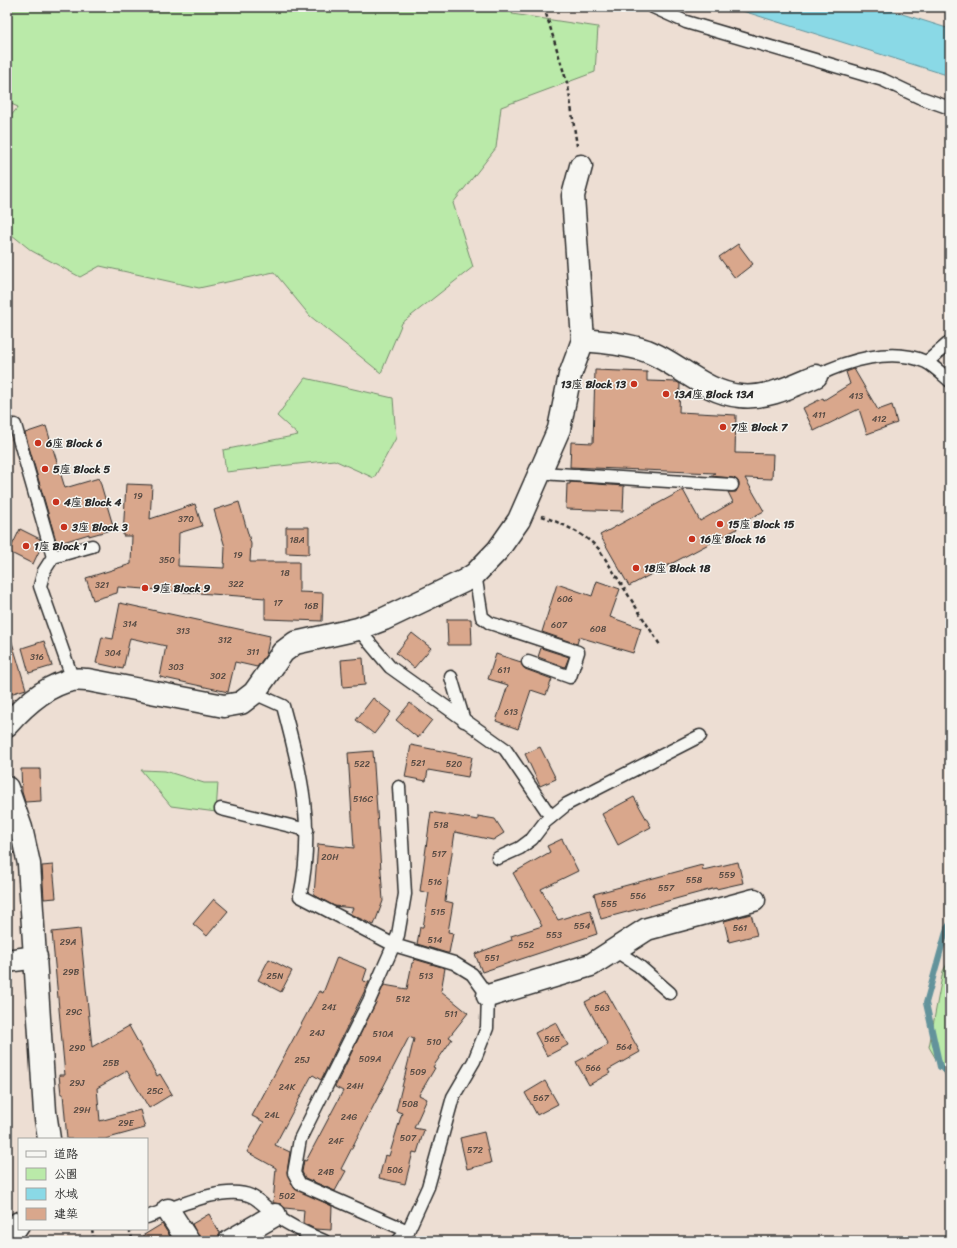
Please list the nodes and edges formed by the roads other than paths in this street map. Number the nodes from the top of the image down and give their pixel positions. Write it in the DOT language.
graph roads {
  1 [pos="653,7"];
  2 [pos="950,108"];
  3 [pos="581,166"];
  4 [pos="583,340"];
  5 [pos="950,342"];
  6 [pos="926,362"];
  7 [pos="816,376"];
  8 [pos="950,381"];
  9 [pos="15,425"];
  10 [pos="541,473"];
  11 [pos="732,484"];
  12 [pos="92,546"];
  13 [pos="53,557"];
  14 [pos="475,574"];
  15 [pos="358,629"];
  16 [pos="528,662"];
  17 [pos="451,677"];
  18 [pos="73,680"];
  19 [pos="254,693"];
  20 [pos="464,721"];
  21 [pos="7,725"];
  22 [pos="700,736"];
  23 [pos="399,787"];
  24 [pos="7,788"];
  25 [pos="221,810"];
  26 [pos="551,817"];
  27 [pos="12,818"];
  28 [pos="307,830"];
  29 [pos="498,858"];
  30 [pos="754,900"];
  31 [pos="394,945"];
  32 [pos="613,949"];
  33 [pos="36,957"];
  34 [pos="7,961"];
  35 [pos="670,993"];
  36 [pos="488,996"];
  37 [pos="49,1138"];
  38 [pos="168,1210"];
  39 [pos="276,1215"];
  40 [pos="148,1217"];
  41 [pos="408,1231"];
  42 [pos="188,1241"];
  43 [pos="230,1241"];
  44 [pos="324,1241"];
  45 [pos="398,1241"];
  1 -- 2 [label="lane"];
  3 -- 4 [label="street"];
  4 -- 7 [label="street"];
  4 -- 10 [label="street"];
  5 -- 6 [label="lane"];
  6 -- 7 [label="lane"];
  6 -- 8 [label="lane"];
  9 -- 13 [label="lane"];
  10 -- 11 [label="lane"];
  10 -- 14 [label="street"];
  12 -- 13 [label="lane"];
  13 -- 18 [label="lane"];
  14 -- 15 [label="street"];
  14 -- 16 [label="lane"];
  15 -- 19 [label="street"];
  15 -- 20 [label="lane"];
  17 -- 20 [label="lane"];
  18 -- 19 [label="street"];
  18 -- 21 [label="street"];
  19 -- 28 [label="lane"];
  20 -- 26 [label="lane"];
  22 -- 26 [label="lane"];
  23 -- 31 [label="lane"];
  24 -- 27 [label="street"];
  25 -- 28 [label="lane"];
  26 -- 29 [label="lane"];
  27 -- 33 [label="street"];
  28 -- 31 [label="lane"];
  30 -- 32 [label="street"];
  31 -- 36 [label="lane"];
  31 -- 41 [label="lane"];
  32 -- 35 [label="lane"];
  32 -- 36 [label="street"];
  33 -- 34 [label="street"];
  33 -- 37 [label="street"];
  36 -- 41 [label="lane"];
  38 -- 39 [label="lane"];
  38 -- 40 [label="lane"];
  38 -- 42 [label="street"];
  39 -- 43 [label="street"];
  39 -- 44 [label="lane"];
  41 -- 45 [label="lane"];
}
